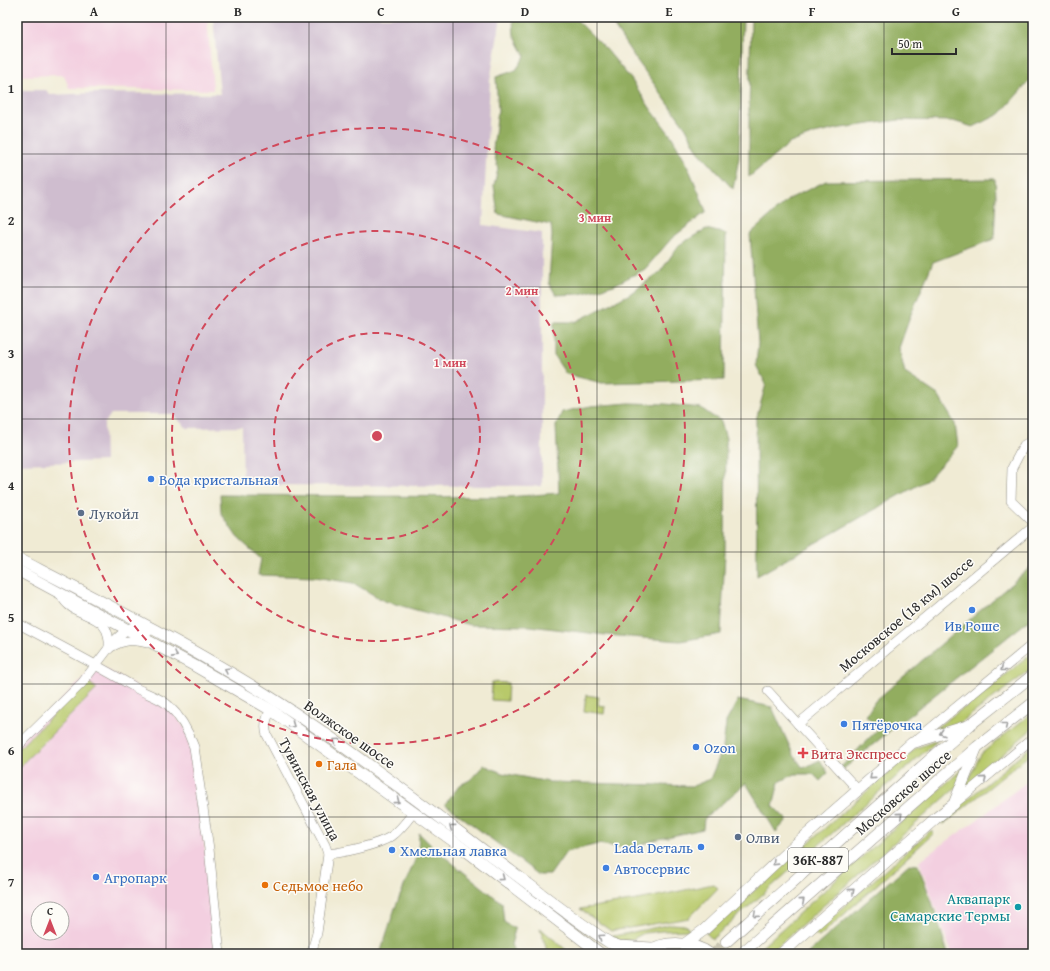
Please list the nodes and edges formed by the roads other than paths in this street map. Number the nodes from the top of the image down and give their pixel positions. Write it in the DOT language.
graph roads {
  1 [pos="1033,440"];
  2 [pos="1033,522"];
  3 [pos="1033,527"];
  4 [pos="17,558"];
  5 [pos="17,570"];
  6 [pos="61,594"];
  7 [pos="114,608"];
  8 [pos="108,619"];
  9 [pos="17,623"];
  10 [pos="127,629"];
  11 [pos="178,642"];
  12 [pos="1033,644"];
  13 [pos="156,645"];
  14 [pos="108,649"];
  15 [pos="97,664"];
  16 [pos="1033,675"];
  17 [pos="768,691"];
  18 [pos="1033,703"];
  19 [pos="271,710"];
  20 [pos="798,724"];
  21 [pos="971,724"];
  22 [pos="1033,738"];
  23 [pos="912,743"];
  24 [pos="977,746"];
  25 [pos="17,747"];
  26 [pos="858,790"];
  27 [pos="954,804"];
  28 [pos="413,813"];
  29 [pos="328,854"];
  30 [pos="726,942"];
  31 [pos="686,943"];
  32 [pos="648,951"];
  33 [pos="708,952"];
  34 [pos="220,954"];
  35 [pos="311,954"];
  36 [pos="601,954"];
  37 [pos="741,954"];
  38 [pos="781,954"];
  1 -- 2 [label="street"];
  3 -- 20 [label="street, Московское (18 км) шоссе"];
  4 -- 7 [label="main road, Волжское шоссе"];
  5 -- 6 [label="main road, Волжское шоссе"];
  6 -- 8 [label="main road, Волжское шоссе"];
  6 -- 14 [label="street"];
  7 -- 8 [label="main road"];
  7 -- 11 [label="main road, Волжское шоссе"];
  8 -- 10 [label="main road, Волжское шоссе"];
  9 -- 15 [label="street"];
  10 -- 11 [label="street"];
  10 -- 13 [label="main road, Волжское шоссе"];
  10 -- 14 [label="street"];
  32 -- 11 [label="main road, Волжское шоссе, one-way"];
  12 -- 23 [label="street, one-way"];
  13 -- 14 [label="street"];
  13 -- 19 [label="main road, Волжское шоссе, one-way"];
  14 -- 15 [label="street"];
  15 -- 25 [label="street"];
  15 -- 34 [label="street"];
  16 -- 21 [label="main road, Московское шоссе / 36К-887"];
  17 -- 20 [label="street"];
  24 -- 18 [label="main road, Московское шоссе / 36К-887, one-way"];
  19 -- 28 [label="main road, Волжское шоссе, one-way"];
  19 -- 29 [label="street, Тувинская улица"];
  20 -- 26 [label="street"];
  21 -- 23 [label="main road, one-way"];
  21 -- 30 [label="main road, Московское шоссе / 36К-887, one-way"];
  27 -- 22 [label="street, one-way"];
  23 -- 26 [label="main road, one-way"];
  24 -- 27 [label="main road"];
  37 -- 24 [label="main road, Московское шоссе / 36К-887, one-way"];
  26 -- 31 [label="main road, one-way"];
  38 -- 27 [label="main road, one-way"];
  28 -- 29 [label="street"];
  28 -- 36 [label="main road, Волжское шоссе, one-way"];
  29 -- 35 [label="street, Тувинская улица"];
  31 -- 32 [label="main road, Волжское шоссе"];
  31 -- 33 [label="main road"];
}
